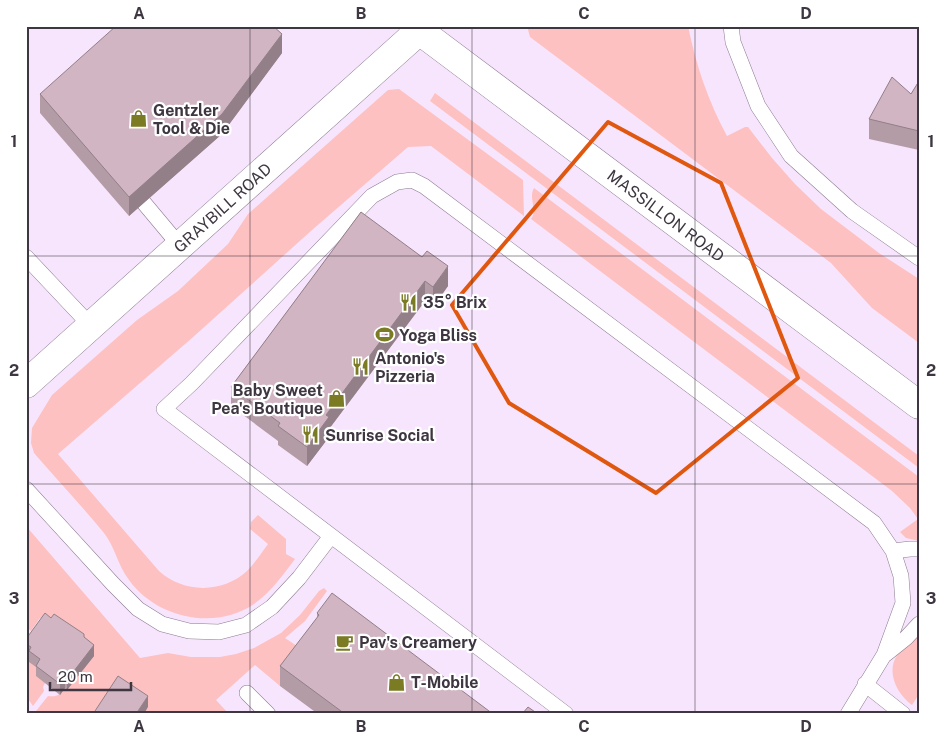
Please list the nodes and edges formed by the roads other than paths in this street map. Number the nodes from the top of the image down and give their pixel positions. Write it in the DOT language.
graph roads {
  1 [pos="731,26"];
  2 [pos="416,29"];
  3 [pos="144,203"];
  4 [pos="180,246"];
  5 [pos="26,257"];
  6 [pos="919,258"];
  7 [pos="91,326"];
  8 [pos="26,384"];
  9 [pos="919,405"];
  10 [pos="26,488"];
  11 [pos="331,536"];
  12 [pos="919,549"];
  13 [pos="893,551"];
  14 [pos="919,624"];
  15 [pos="884,654"];
  16 [pos="866,684"];
  17 [pos="247,692"];
  18 [pos="268,714"];
  19 [pos="566,714"];
  20 [pos="848,714"];
  21 [pos="903,714"];
  1 -- 6 [label="lane"];
  2 -- 4 [label="main road, GRAYBILL ROAD"];
  2 -- 9 [label="main road, MASSILLON ROAD"];
  3 -- 4 [label="lane"];
  4 -- 7 [label="main road, GRAYBILL ROAD"];
  5 -- 7 [label="lane"];
  7 -- 8 [label="main road, GRAYBILL ROAD"];
  10 -- 11 [label="lane"];
  11 -- 13 [label="lane"];
  11 -- 19 [label="lane"];
  12 -- 13 [label="lane"];
  13 -- 15 [label="lane"];
  14 -- 15 [label="lane"];
  15 -- 16 [label="lane"];
  16 -- 20 [label="lane"];
  16 -- 21 [label="lane"];
  17 -- 18 [label="lane"];
}
